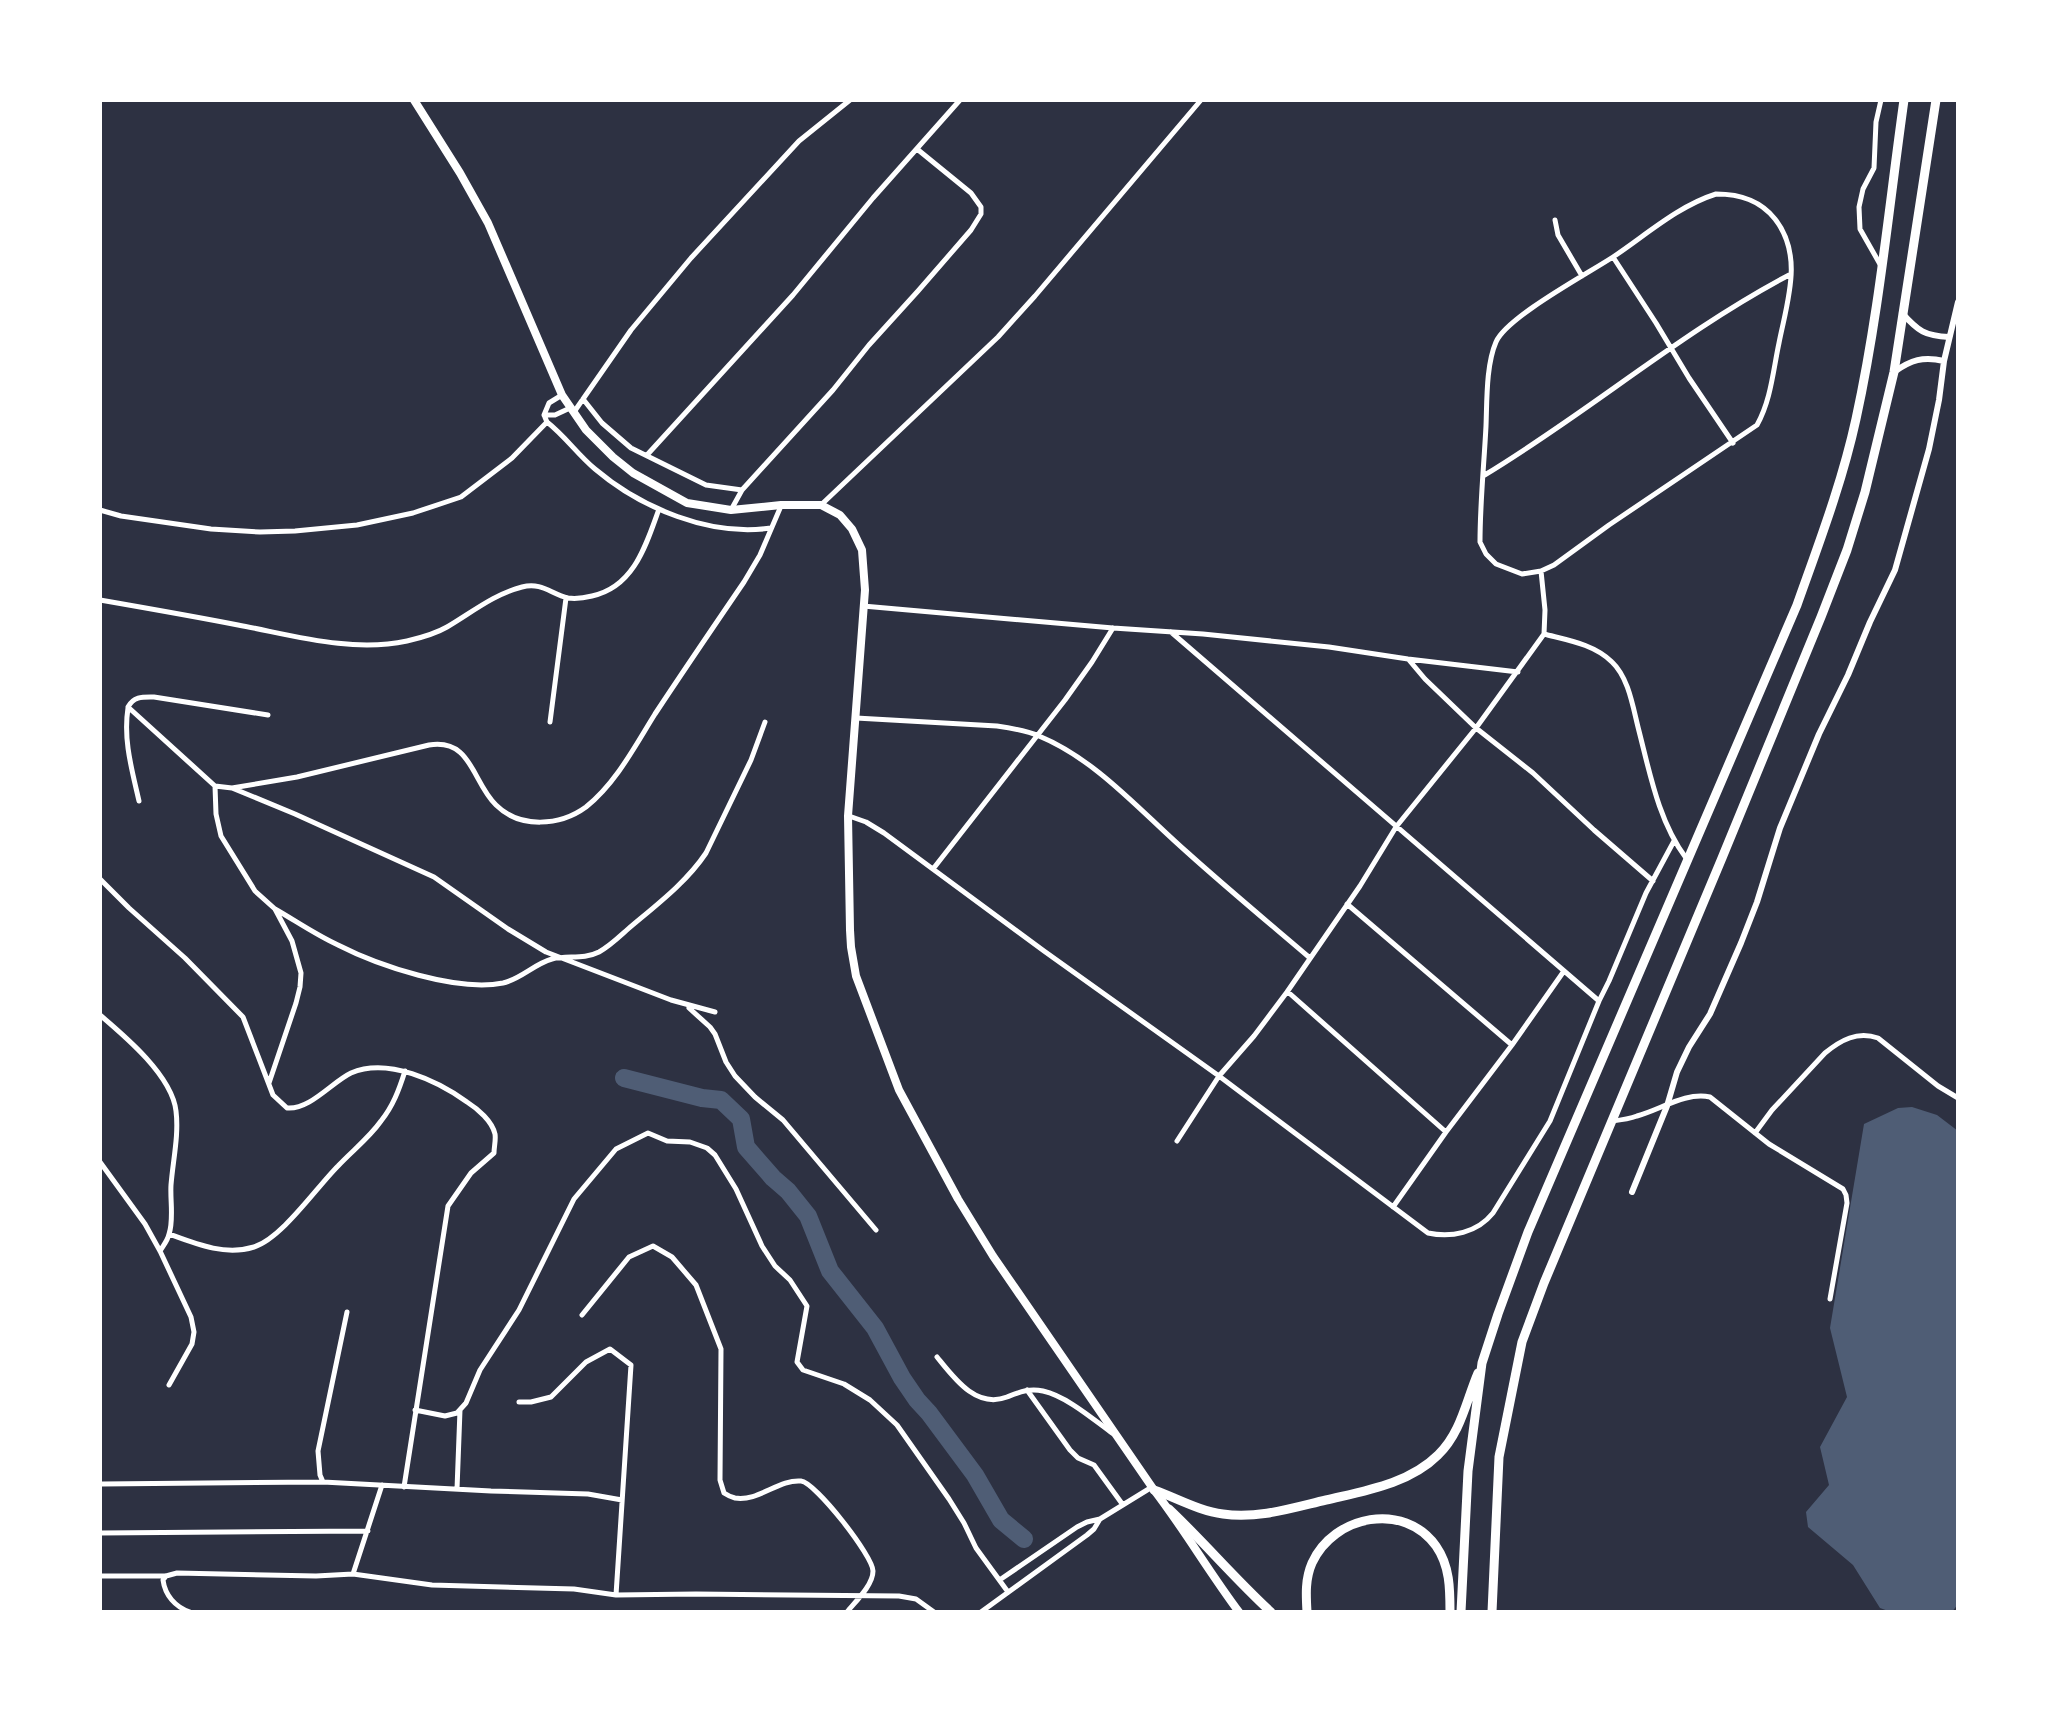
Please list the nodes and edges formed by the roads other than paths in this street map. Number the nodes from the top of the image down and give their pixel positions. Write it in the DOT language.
graph roads {
  1 [pos="414,100"];
  2 [pos="850,100"];
  3 [pos="960,100"];
  4 [pos="1201,100"];
  5 [pos="1881,100"];
  6 [pos="1904,100"];
  7 [pos="1936,100"];
  8 [pos="917,149"];
  9 [pos="1555,220"];
  10 [pos="1613,257"];
  11 [pos="1882,267"];
  12 [pos="1792,274"];
  13 [pos="1582,276"];
  14 [pos="1958,302"];
  15 [pos="1902,313"];
  16 [pos="1949,337"];
  17 [pos="1671,349"];
  18 [pos="1944,361"];
  19 [pos="1894,372"];
  20 [pos="562,395"];
  21 [pos="583,399"];
  22 [pos="571,410"];
  23 [pos="546,418"];
  24 [pos="1733,443"];
  25 [pos="647,455"];
  26 [pos="1483,476"];
  27 [pos="742,490"];
  28 [pos="781,505"];
  29 [pos="821,505"];
  30 [pos="659,509"];
  31 [pos="100,510"];
  32 [pos="731,510"];
  33 [pos="771,528"];
  34 [pos="1541,571"];
  35 [pos="566,598"];
  36 [pos="100,600"];
  37 [pos="863,606"];
  38 [pos="1113,628"];
  39 [pos="1171,632"];
  40 [pos="1544,634"];
  41 [pos="1408,659"];
  42 [pos="1518,672"];
  43 [pos="128,707"];
  44 [pos="268,715"];
  45 [pos="855,718"];
  46 [pos="550,722"];
  47 [pos="765,722"];
  48 [pos="1476,728"];
  49 [pos="1037,735"];
  50 [pos="215,786"];
  51 [pos="232,788"];
  52 [pos="139,801"];
  53 [pos="848,816"];
  54 [pos="1396,827"];
  55 [pos="1674,841"];
  56 [pos="1688,860"];
  57 [pos="933,869"];
  58 [pos="100,879"];
  59 [pos="1653,881"];
  60 [pos="1347,904"];
  61 [pos="275,909"];
  62 [pos="561,957"];
  63 [pos="1310,958"];
  64 [pos="1564,971"];
  65 [pos="1287,992"];
  66 [pos="1599,1001"];
  67 [pos="685,1005"];
  68 [pos="715,1012"];
  69 [pos="100,1015"];
  70 [pos="1512,1045"];
  71 [pos="405,1071"];
  72 [pos="1219,1076"];
  73 [pos="269,1084"];
  74 [pos="1958,1098"];
  75 [pos="1667,1106"];
  76 [pos="1612,1121"];
  77 [pos="1446,1132"];
  78 [pos="1755,1133"];
  79 [pos="1177,1141"];
  80 [pos="100,1162"];
  81 [pos="1632,1192"];
  82 [pos="1393,1207"];
  83 [pos="876,1230"];
  84 [pos="169,1234"];
  85 [pos="160,1251"];
  86 [pos="1830,1299"];
  87 [pos="347,1312"];
  88 [pos="582,1315"];
  89 [pos="937,1357"];
  90 [pos="1482,1363"];
  91 [pos="169,1385"];
  92 [pos="1027,1390"];
  93 [pos="519,1402"];
  94 [pos="460,1409"];
  95 [pos="415,1410"];
  96 [pos="1119,1438"];
  97 [pos="323,1482"];
  98 [pos="102,1484"];
  99 [pos="382,1485"];
  100 [pos="404,1487"];
  101 [pos="457,1489"];
  102 [pos="1153,1489"];
  103 [pos="622,1500"];
  104 [pos="1123,1505"];
  105 [pos="1169,1509"];
  106 [pos="1100,1519"];
  107 [pos="368,1531"];
  108 [pos="100,1533"];
  109 [pos="353,1574"];
  110 [pos="100,1576"];
  111 [pos="166,1576"];
  112 [pos="1001,1579"];
  113 [pos="1008,1592"];
  114 [pos="616,1595"];
  115 [pos="859,1596"];
  116 [pos="190,1612"];
  117 [pos="847,1612"];
  118 [pos="934,1612"];
  119 [pos="981,1612"];
  120 [pos="1239,1612"];
  121 [pos="1271,1612"];
  122 [pos="1307,1612"];
  123 [pos="1450,1612"];
  124 [pos="1461,1612"];
  125 [pos="1492,1612"];
  1 -- 20 [label="main road"];
  2 -- 21 [label="street"];
  3 -- 8 [label="street"];
  4 -- 29 [label="street"];
  5 -- 11 [label="street"];
  6 -- 11 [label="highway"];
  7 -- 15 [label="highway"];
  8 -- 25 [label="street"];
  8 -- 27 [label="street"];
  9 -- 13 [label="street"];
  10 -- 12 [label="street"];
  10 -- 13 [label="street"];
  10 -- 17 [label="street"];
  11 -- 56 [label="highway"];
  12 -- 17 [label="street"];
  12 -- 24 [label="street"];
  13 -- 26 [label="street"];
  14 -- 16 [label="street"];
  15 -- 16 [label="street"];
  15 -- 19 [label="highway"];
  16 -- 18 [label="street"];
  17 -- 24 [label="street"];
  17 -- 26 [label="street"];
  18 -- 19 [label="street"];
  18 -- 75 [label="street"];
  19 -- 76 [label="highway"];
  20 -- 22 [label="main road"];
  20 -- 23 [label="street"];
  21 -- 22 [label="street"];
  21 -- 25 [label="street"];
  22 -- 23 [label="street"];
  22 -- 32 [label="main road"];
  23 -- 30 [label="street"];
  23 -- 31 [label="street"];
  24 -- 34 [label="street"];
  25 -- 27 [label="street"];
  26 -- 34 [label="street"];
  27 -- 32 [label="street"];
  28 -- 29 [label="main road"];
  28 -- 32 [label="main road"];
  28 -- 33 [label="street"];
  29 -- 37 [label="main road"];
  30 -- 33 [label="street"];
  30 -- 35 [label="street"];
  33 -- 51 [label="street"];
  34 -- 40 [label="street"];
  35 -- 36 [label="street"];
  35 -- 46 [label="street"];
  37 -- 38 [label="street"];
  37 -- 45 [label="main road"];
  38 -- 39 [label="street"];
  38 -- 49 [label="street"];
  39 -- 41 [label="street"];
  39 -- 54 [label="street"];
  40 -- 42 [label="street"];
  40 -- 55 [label="street"];
  41 -- 42 [label="street"];
  41 -- 48 [label="street"];
  42 -- 48 [label="street"];
  43 -- 44 [label="street"];
  43 -- 50 [label="street"];
  43 -- 52 [label="street"];
  45 -- 49 [label="street"];
  45 -- 53 [label="main road"];
  47 -- 62 [label="street"];
  48 -- 54 [label="street"];
  48 -- 59 [label="street"];
  49 -- 57 [label="street"];
  49 -- 63 [label="street"];
  50 -- 51 [label="street"];
  50 -- 61 [label="street"];
  51 -- 62 [label="street"];
  53 -- 57 [label="street"];
  53 -- 96 [label="main road"];
  54 -- 60 [label="street"];
  54 -- 64 [label="street"];
  55 -- 56 [label="street"];
  55 -- 59 [label="street"];
  56 -- 90 [label="highway"];
  57 -- 72 [label="street"];
  58 -- 73 [label="street"];
  59 -- 66 [label="street"];
  60 -- 63 [label="street"];
  60 -- 70 [label="street"];
  61 -- 62 [label="street"];
  61 -- 73 [label="street"];
  62 -- 67 [label="street"];
  63 -- 65 [label="street"];
  64 -- 66 [label="street"];
  64 -- 70 [label="street"];
  65 -- 72 [label="street"];
  65 -- 77 [label="street"];
  66 -- 82 [label="street"];
  67 -- 68 [label="street"];
  67 -- 83 [label="street"];
  69 -- 84 [label="street"];
  70 -- 77 [label="street"];
  71 -- 73 [label="street"];
  71 -- 84 [label="street"];
  71 -- 95 [label="street"];
  72 -- 79 [label="street"];
  72 -- 82 [label="street"];
  74 -- 78 [label="street"];
  75 -- 76 [label="street"];
  75 -- 78 [label="street"];
  75 -- 81 [label="street"];
  76 -- 125 [label="highway"];
  77 -- 82 [label="street"];
  78 -- 86 [label="street"];
  80 -- 85 [label="street"];
  84 -- 85 [label="street"];
  85 -- 91 [label="street"];
  87 -- 97 [label="street"];
  88 -- 115 [label="street"];
  89 -- 92 [label="street"];
  90 -- 102 [label="highway"];
  90 -- 124 [label="highway"];
  92 -- 96 [label="street"];
  92 -- 104 [label="street"];
  93 -- 103 [label="street"];
  94 -- 95 [label="street"];
  94 -- 101 [label="street"];
  94 -- 112 [label="street"];
  95 -- 100 [label="street"];
  96 -- 102 [label="main road"];
  97 -- 98 [label="street"];
  97 -- 99 [label="street"];
  99 -- 100 [label="street"];
  99 -- 107 [label="street"];
  100 -- 101 [label="street"];
  101 -- 103 [label="street"];
  102 -- 104 [label="street"];
  102 -- 105 [label="main road"];
  103 -- 114 [label="street"];
  104 -- 106 [label="street"];
  105 -- 120 [label="main road"];
  105 -- 121 [label="highway"];
  106 -- 112 [label="street"];
  106 -- 113 [label="street"];
  107 -- 108 [label="street"];
  107 -- 109 [label="street"];
  109 -- 111 [label="street"];
  109 -- 114 [label="street"];
  110 -- 111 [label="street"];
  111 -- 116 [label="street"];
  112 -- 113 [label="street"];
  113 -- 119 [label="street"];
  114 -- 115 [label="street"];
  115 -- 117 [label="street"];
  115 -- 118 [label="street"];
  122 -- 123 [label="highway"];
}
